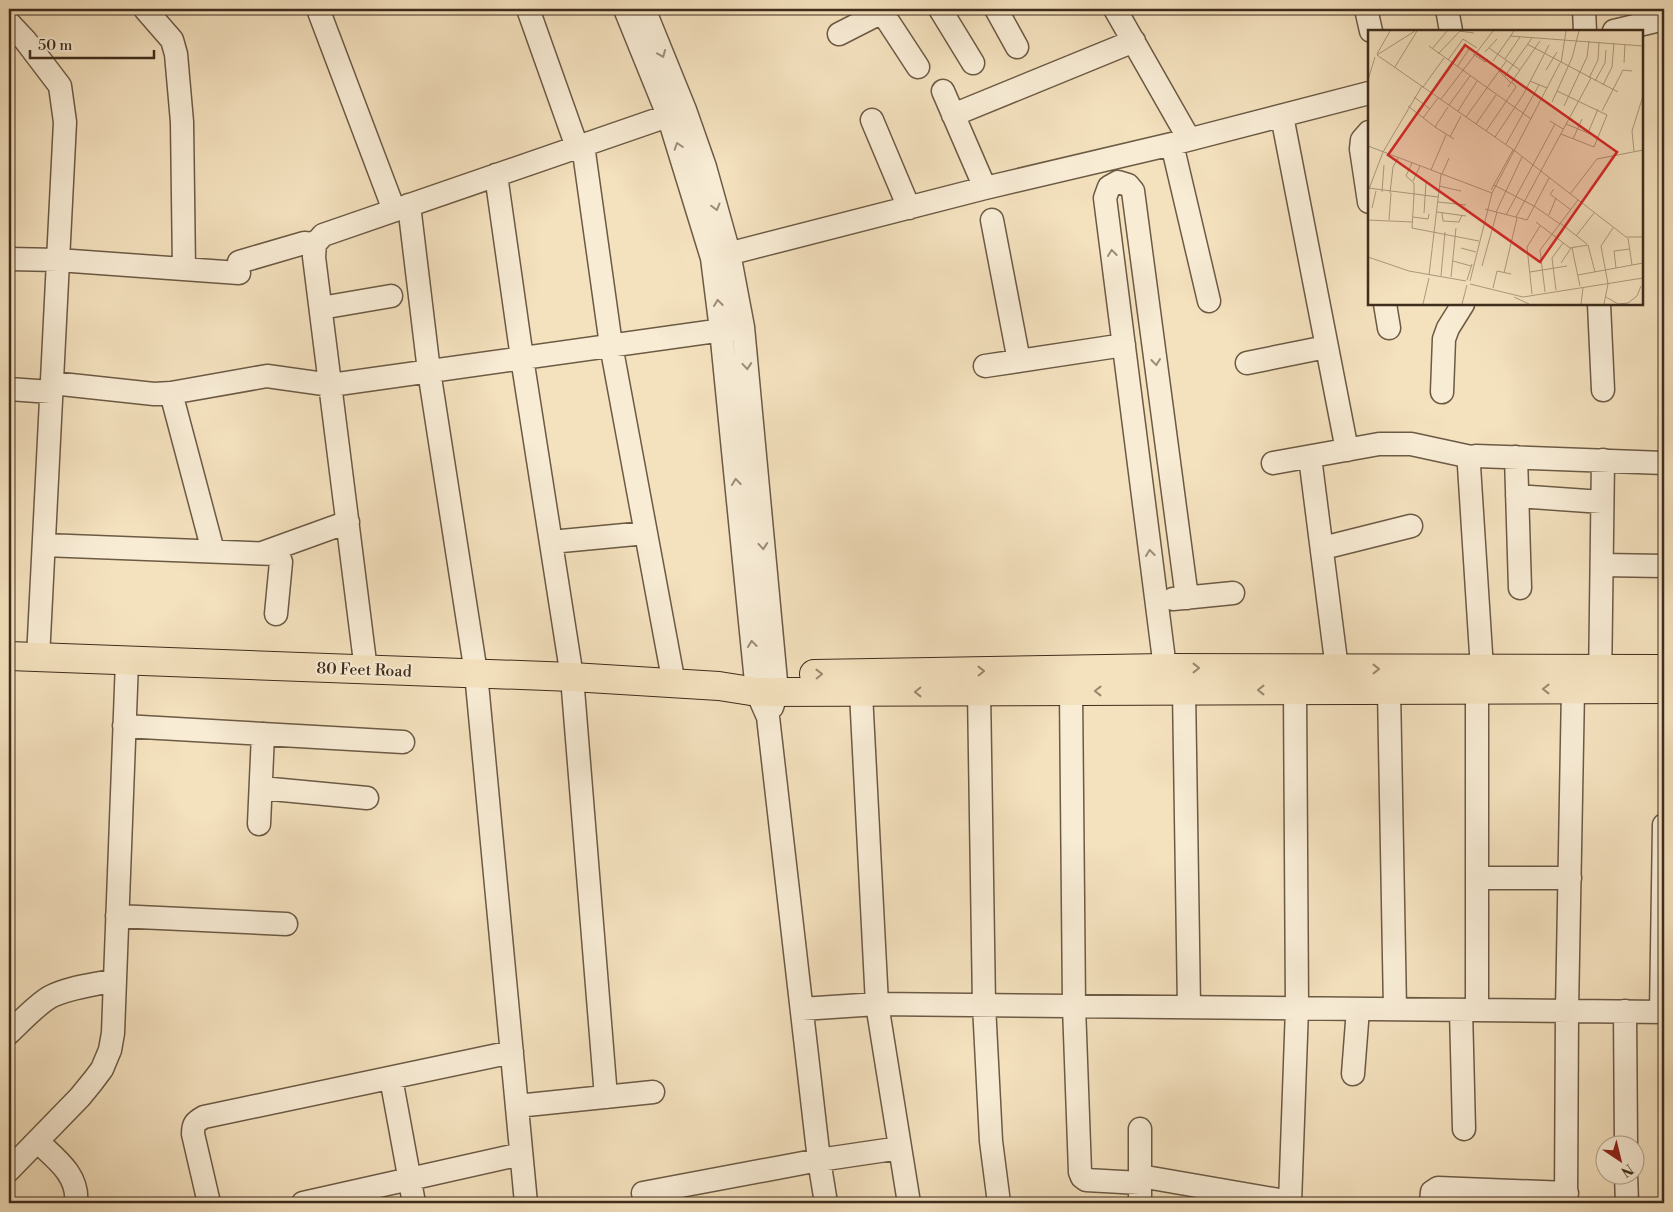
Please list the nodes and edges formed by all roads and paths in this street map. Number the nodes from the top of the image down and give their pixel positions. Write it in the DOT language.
graph roads {
  1 [pos="145,9"];
  2 [pos="318,9"];
  3 [pos="528,9"];
  4 [pos="624,9"];
  5 [pos="644,9"];
  6 [pos="940,9"];
  7 [pos="996,9"];
  8 [pos="1115,9"];
  9 [pos="1366,9"];
  10 [pos="1447,9"];
  11 [pos="1584,9"];
  12 [pos="885,10"];
  13 [pos="1664,19"];
  14 [pos="9,23"];
  15 [pos="1371,30"];
  16 [pos="1451,30"];
  17 [pos="1585,30"];
  18 [pos="1618,30"];
  19 [pos="840,34"];
  20 [pos="1134,41"];
  21 [pos="1017,46"];
  22 [pos="973,63"];
  23 [pos="918,67"];
  24 [pos="943,91"];
  25 [pos="1368,93"];
  26 [pos="676,113"];
  27 [pos="953,115"];
  28 [pos="1282,116"];
  29 [pos="872,120"];
  30 [pos="1368,133"];
  31 [pos="1181,141"];
  32 [pos="580,146"];
  33 [pos="1104,160"];
  34 [pos="496,174"];
  35 [pos="1109,187"];
  36 [pos="985,188"];
  37 [pos="1368,195"];
  38 [pos="401,207"];
  39 [pos="908,208"];
  40 [pos="992,220"];
  41 [pos="315,244"];
  42 [pos="721,255"];
  43 [pos="9,259"];
  44 [pos="58,260"];
  45 [pos="184,269"];
  46 [pos="1146,288"];
  47 [pos="1117,292"];
  48 [pos="391,296"];
  49 [pos="1209,301"];
  50 [pos="1385,305"];
  51 [pos="1461,305"];
  52 [pos="1599,305"];
  53 [pos="321,308"];
  54 [pos="732,328"];
  55 [pos="1389,328"];
  56 [pos="1152,331"];
  57 [pos="1123,339"];
  58 [pos="611,345"];
  59 [pos="1326,347"];
  60 [pos="522,358"];
  61 [pos="1019,361"];
  62 [pos="1247,362"];
  63 [pos="985,366"];
  64 [pos="429,371"];
  65 [pos="332,385"];
  66 [pos="52,387"];
  67 [pos="1159,388"];
  68 [pos="9,389"];
  69 [pos="1604,390"];
  70 [pos="1130,392"];
  71 [pos="1442,392"];
  72 [pos="171,394"];
  73 [pos="1346,450"];
  74 [pos="1310,456"];
  75 [pos="1471,457"];
  76 [pos="1516,457"];
  77 [pos="1603,460"];
  78 [pos="1273,463"];
  79 [pos="1664,463"];
  80 [pos="1517,496"];
  81 [pos="1602,502"];
  82 [pos="348,522"];
  83 [pos="1177,524"];
  84 [pos="1411,526"];
  85 [pos="1147,527"];
  86 [pos="646,533"];
  87 [pos="551,542"];
  88 [pos="44,545"];
  89 [pos="1322,548"];
  90 [pos="213,551"];
  91 [pos="262,552"];
  92 [pos="1602,565"];
  93 [pos="1664,566"];
  94 [pos="1520,588"];
  95 [pos="1233,593"];
  96 [pos="1187,598"];
  97 [pos="1157,601"];
  98 [pos="276,614"];
  99 [pos="9,656"];
  100 [pos="38,658"];
  101 [pos="127,661"];
  102 [pos="1165,668"];
  103 [pos="1337,669"];
  104 [pos="1664,669"];
  105 [pos="366,670"];
  106 [pos="476,674"];
  107 [pos="572,677"];
  108 [pos="1480,679"];
  109 [pos="1591,682"];
  110 [pos="674,684"];
  111 [pos="1664,688"];
  112 [pos="1184,690"];
  113 [pos="1295,690"];
  114 [pos="1389,690"];
  115 [pos="766,691"];
  116 [pos="979,691"];
  117 [pos="1071,691"];
  118 [pos="861,693"];
  119 [pos="124,726"];
  120 [pos="263,734"];
  121 [pos="403,742"];
  122 [pos="261,788"];
  123 [pos="367,798"];
  124 [pos="259,824"];
  125 [pos="1664,825"];
  126 [pos="1477,878"];
  127 [pos="1570,878"];
  128 [pos="117,916"];
  129 [pos="286,924"];
  130 [pos="115,980"];
  131 [pos="877,1004"];
  132 [pos="984,1005"];
  133 [pos="1074,1006"];
  134 [pos="1189,1007"];
  135 [pos="1297,1008"];
  136 [pos="1358,1008"];
  137 [pos="802,1009"];
  138 [pos="1394,1009"];
  139 [pos="1469,1010"];
  140 [pos="1567,1011"];
  141 [pos="1625,1011"];
  142 [pos="1663,1012"];
  143 [pos="9,1034"];
  144 [pos="512,1052"];
  145 [pos="1353,1074"];
  146 [pos="391,1078"];
  147 [pos="653,1092"];
  148 [pos="606,1097"];
  149 [pos="517,1106"];
  150 [pos="1140,1129"];
  151 [pos="1464,1129"];
  152 [pos="1626,1134"];
  153 [pos="37,1141"];
  154 [pos="900,1148"];
  155 [pos="521,1154"];
  156 [pos="819,1160"];
  157 [pos="9,1170"];
  158 [pos="410,1179"];
  159 [pos="1626,1184"];
  160 [pos="1140,1187"];
  161 [pos="643,1193"];
  162 [pos="1220,1196"];
  163 [pos="1566,1198"];
  164 [pos="310,1202"];
  165 [pos="76,1203"];
  166 [pos="209,1203"];
  167 [pos="414,1203"];
  168 [pos="526,1203"];
  169 [pos="826,1203"];
  170 [pos="908,1203"];
  171 [pos="999,1203"];
  172 [pos="1290,1203"];
  173 [pos="1431,1203"];
  174 [pos="1627,1203"];
  1 -- 45 [label="street"];
  2 -- 38 [label="street"];
  3 -- 32 [label="street"];
  4 -- 26 [label="street"];
  5 -- 26 [label="street, one-way"];
  6 -- 22 [label="street"];
  7 -- 21 [label="street"];
  8 -- 20 [label="street"];
  9 -- 15 [label="street"];
  10 -- 16 [label="street"];
  11 -- 17 [label="street"];
  12 -- 19 [label="street"];
  12 -- 23 [label="street"];
  13 -- 18 [label="street"];
  14 -- 44 [label="street"];
  20 -- 27 [label="street"];
  20 -- 31 [label="street"];
  24 -- 27 [label="street"];
  25 -- 28 [label="street"];
  26 -- 32 [label="street"];
  26 -- 42 [label="street"];
  27 -- 36 [label="street"];
  28 -- 31 [label="street"];
  28 -- 59 [label="street"];
  29 -- 39 [label="street"];
  30 -- 37 [label="street"];
  31 -- 33 [label="street"];
  31 -- 49 [label="street"];
  32 -- 34 [label="street"];
  32 -- 58 [label="street"];
  33 -- 35 [label="street"];
  33 -- 36 [label="street"];
  34 -- 38 [label="street"];
  34 -- 60 [label="street"];
  35 -- 46 [label="street"];
  47 -- 35 [label="street, one-way"];
  36 -- 39 [label="street"];
  38 -- 41 [label="street"];
  38 -- 64 [label="street"];
  39 -- 42 [label="street"];
  40 -- 61 [label="street"];
  41 -- 45 [label="street"];
  41 -- 53 [label="street"];
  42 -- 54 [label="street"];
  43 -- 44 [label="street"];
  44 -- 45 [label="street"];
  44 -- 66 [label="street"];
  46 -- 47 [label="street"];
  46 -- 56 [label="street"];
  47 -- 57 [label="street"];
  48 -- 53 [label="street"];
  50 -- 55 [label="street"];
  51 -- 71 [label="street"];
  52 -- 69 [label="street"];
  53 -- 65 [label="street"];
  54 -- 58 [label="street"];
  54 -- 115 [label="street"];
  56 -- 57 [label="street"];
  56 -- 67 [label="street, one-way"];
  57 -- 61 [label="street"];
  57 -- 70 [label="street"];
  58 -- 60 [label="street"];
  58 -- 86 [label="street"];
  59 -- 62 [label="street"];
  59 -- 73 [label="street"];
  60 -- 64 [label="street"];
  60 -- 87 [label="street"];
  61 -- 63 [label="street"];
  64 -- 65 [label="street"];
  64 -- 106 [label="street"];
  65 -- 72 [label="street"];
  65 -- 82 [label="street"];
  66 -- 68 [label="street"];
  66 -- 72 [label="street"];
  66 -- 88 [label="street"];
  67 -- 70 [label="street"];
  67 -- 83 [label="street"];
  70 -- 85 [label="street"];
  72 -- 90 [label="street"];
  73 -- 74 [label="street"];
  73 -- 75 [label="street"];
  74 -- 78 [label="street"];
  74 -- 89 [label="street"];
  75 -- 76 [label="street"];
  75 -- 108 [label="street"];
  76 -- 77 [label="street"];
  76 -- 80 [label="street"];
  77 -- 79 [label="street"];
  77 -- 81 [label="street"];
  80 -- 81 [label="street"];
  80 -- 94 [label="street"];
  81 -- 92 [label="street"];
  82 -- 91 [label="street"];
  82 -- 105 [label="street"];
  83 -- 85 [label="street"];
  83 -- 96 [label="street"];
  84 -- 89 [label="street"];
  97 -- 85 [label="street, one-way"];
  86 -- 87 [label="street"];
  86 -- 110 [label="street"];
  87 -- 107 [label="street"];
  88 -- 90 [label="street"];
  88 -- 100 [label="street"];
  89 -- 103 [label="street"];
  90 -- 91 [label="street"];
  91 -- 98 [label="street"];
  92 -- 93 [label="street"];
  92 -- 109 [label="street"];
  95 -- 96 [label="street"];
  96 -- 97 [label="street"];
  97 -- 102 [label="street"];
  99 -- 100 [label="main road, 80 Feet Road"];
  100 -- 101 [label="main road, 80 Feet Road"];
  101 -- 105 [label="main road, 80 Feet Road"];
  101 -- 119 [label="street"];
  102 -- 103 [label="main road, one-way"];
  115 -- 102 [label="main road, one-way"];
  103 -- 108 [label="main road, one-way"];
  104 -- 109 [label="main road"];
  105 -- 106 [label="main road, 80 Feet Road"];
  106 -- 107 [label="main road, 80 Feet Road"];
  106 -- 144 [label="street"];
  107 -- 110 [label="main road, 80 Feet Road"];
  107 -- 148 [label="street"];
  108 -- 109 [label="main road"];
  108 -- 114 [label="main road"];
  108 -- 126 [label="street"];
  109 -- 111 [label="main road"];
  109 -- 127 [label="street"];
  110 -- 115 [label="main road, 80 Feet Road"];
  113 -- 112 [label="main road, one-way"];
  112 -- 117 [label="main road, one-way"];
  112 -- 134 [label="street"];
  113 -- 114 [label="main road"];
  113 -- 135 [label="street"];
  114 -- 138 [label="street"];
  115 -- 118 [label="main road"];
  115 -- 137 [label="street"];
  116 -- 117 [label="main road"];
  116 -- 118 [label="main road, one-way"];
  116 -- 132 [label="street"];
  117 -- 133 [label="street"];
  118 -- 131 [label="street"];
  119 -- 120 [label="street"];
  119 -- 128 [label="street"];
  120 -- 121 [label="street"];
  120 -- 122 [label="street"];
  122 -- 123 [label="street"];
  122 -- 124 [label="street"];
  125 -- 142 [label="street"];
  126 -- 127 [label="street"];
  126 -- 139 [label="street"];
  127 -- 140 [label="street"];
  128 -- 129 [label="street"];
  128 -- 130 [label="street"];
  130 -- 143 [label="street"];
  130 -- 153 [label="street"];
  131 -- 132 [label="street"];
  131 -- 137 [label="street"];
  131 -- 154 [label="street"];
  132 -- 133 [label="street"];
  132 -- 171 [label="street"];
  133 -- 134 [label="street"];
  133 -- 160 [label="street"];
  134 -- 135 [label="street"];
  135 -- 136 [label="street"];
  135 -- 172 [label="street"];
  136 -- 138 [label="street"];
  136 -- 145 [label="street"];
  137 -- 156 [label="street"];
  138 -- 139 [label="street"];
  139 -- 140 [label="street"];
  139 -- 151 [label="street"];
  140 -- 141 [label="street"];
  140 -- 163 [label="street"];
  141 -- 142 [label="street"];
  141 -- 152 [label="street"];
  144 -- 146 [label="street"];
  144 -- 149 [label="street"];
  146 -- 158 [label="street"];
  146 -- 166 [label="street"];
  147 -- 148 [label="street"];
  148 -- 149 [label="street"];
  149 -- 155 [label="street"];
  150 -- 160 [label="street"];
  153 -- 157 [label="street"];
  153 -- 165 [label="street"];
  154 -- 156 [label="street"];
  154 -- 170 [label="street"];
  155 -- 158 [label="street"];
  155 -- 168 [label="street"];
  156 -- 161 [label="street"];
  156 -- 169 [label="street"];
  158 -- 164 [label="street"];
  158 -- 167 [label="street"];
  159 -- 174 [label="street"];
  160 -- 162 [label="street"];
  162 -- 172 [label="street"];
  163 -- 173 [label="street"];
}
